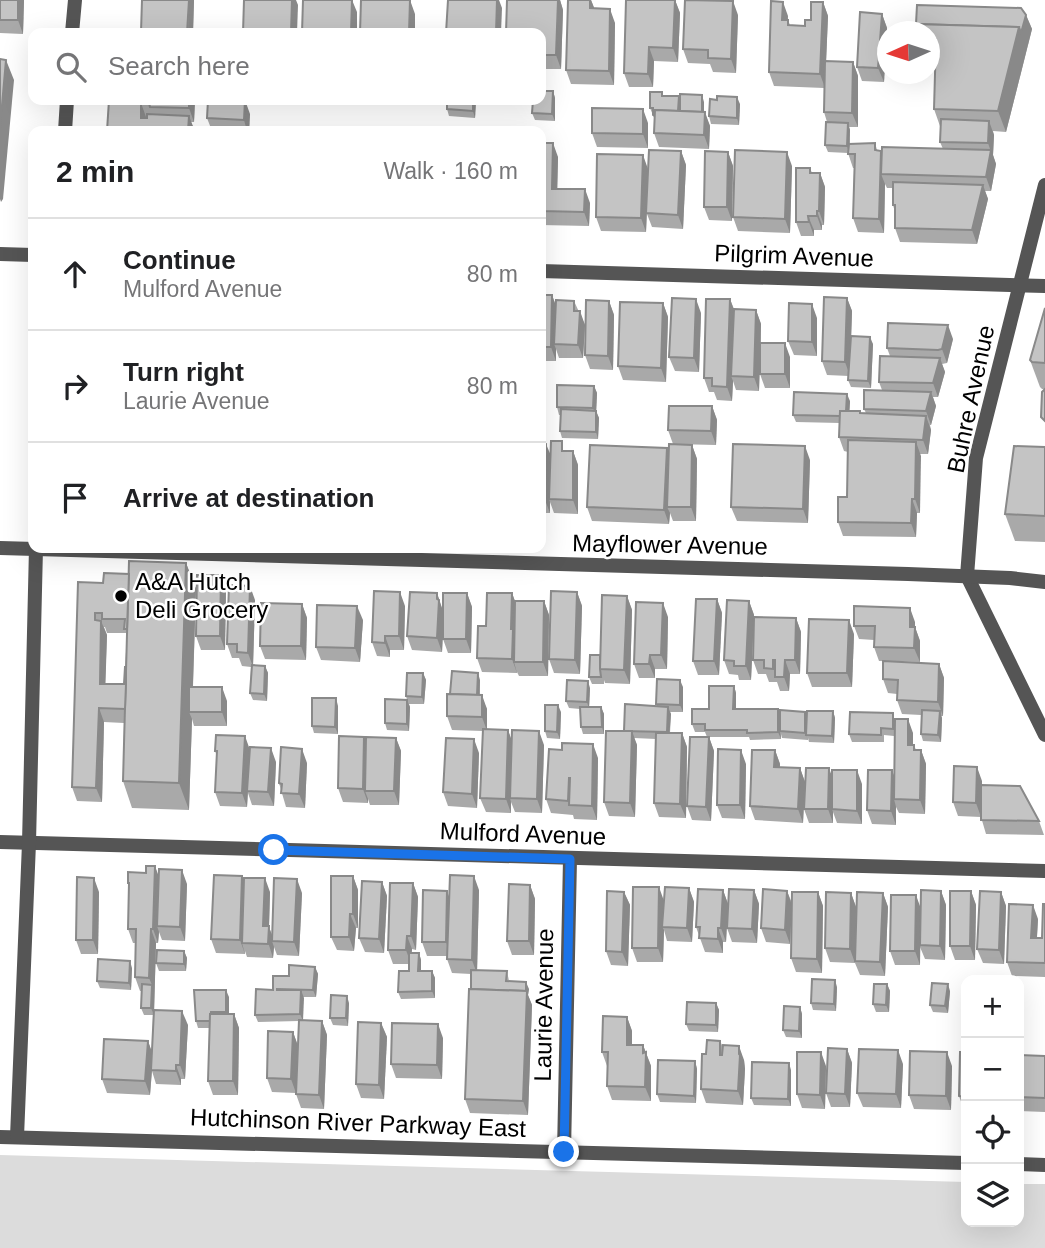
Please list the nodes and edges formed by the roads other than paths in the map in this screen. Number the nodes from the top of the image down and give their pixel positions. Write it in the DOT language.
graph roads {
  1 [pos="75,0"];
  2 [pos="72,28"];
  3 [pos="67,105"];
  4 [pos="65,126"];
  5 [pos="1045,185"];
  6 [pos="0,254"];
  7 [pos="28,255"];
  8 [pos="546,271"];
  9 [pos="1020,285"];
  10 [pos="1045,286"];
  11 [pos="0,548"];
  12 [pos="28,548"];
  13 [pos="36,553"];
  14 [pos="202,553"];
  15 [pos="967,576"];
  16 [pos="1045,582"];
  17 [pos="1045,735"];
  18 [pos="0,842"];
  19 [pos="29,843"];
  20 [pos="570,859"];
  21 [pos="1045,871"];
  22 [pos="0,1137"];
  23 [pos="17,1137"];
  24 [pos="564,1152"];
  25 [pos="961,1163"];
  26 [pos="1024,1164"];
  27 [pos="1045,1165"];
  1 -- 2 [label="street"];
  3 -- 4 [label="street"];
  5 -- 9 [label="street, Buhre Avenue"];
  6 -- 7 [label="street"];
  8 -- 9 [label="street, Pilgrim Avenue"];
  9 -- 10 [label="street, Pilgrim Avenue"];
  9 -- 15 [label="street, Buhre Avenue"];
  11 -- 12 [label="street, Mayflower Avenue"];
  13 -- 19 [label="street"];
  14 -- 15 [label="street, Mayflower Avenue"];
  15 -- 16 [label="street, Mayflower Avenue"];
  15 -- 17 [label="street"];
  18 -- 19 [label="street, Mulford Avenue"];
  19 -- 20 [label="street, Mulford Avenue"];
  19 -- 23 [label="street"];
  20 -- 21 [label="street, Mulford Avenue"];
  20 -- 24 [label="street, Laurie Avenue"];
  22 -- 23 [label="street, Hutchinson River Parkway East"];
  23 -- 24 [label="street, Hutchinson River Parkway East"];
  24 -- 25 [label="street, Hutchinson River Parkway East"];
  26 -- 27 [label="street"];
}
